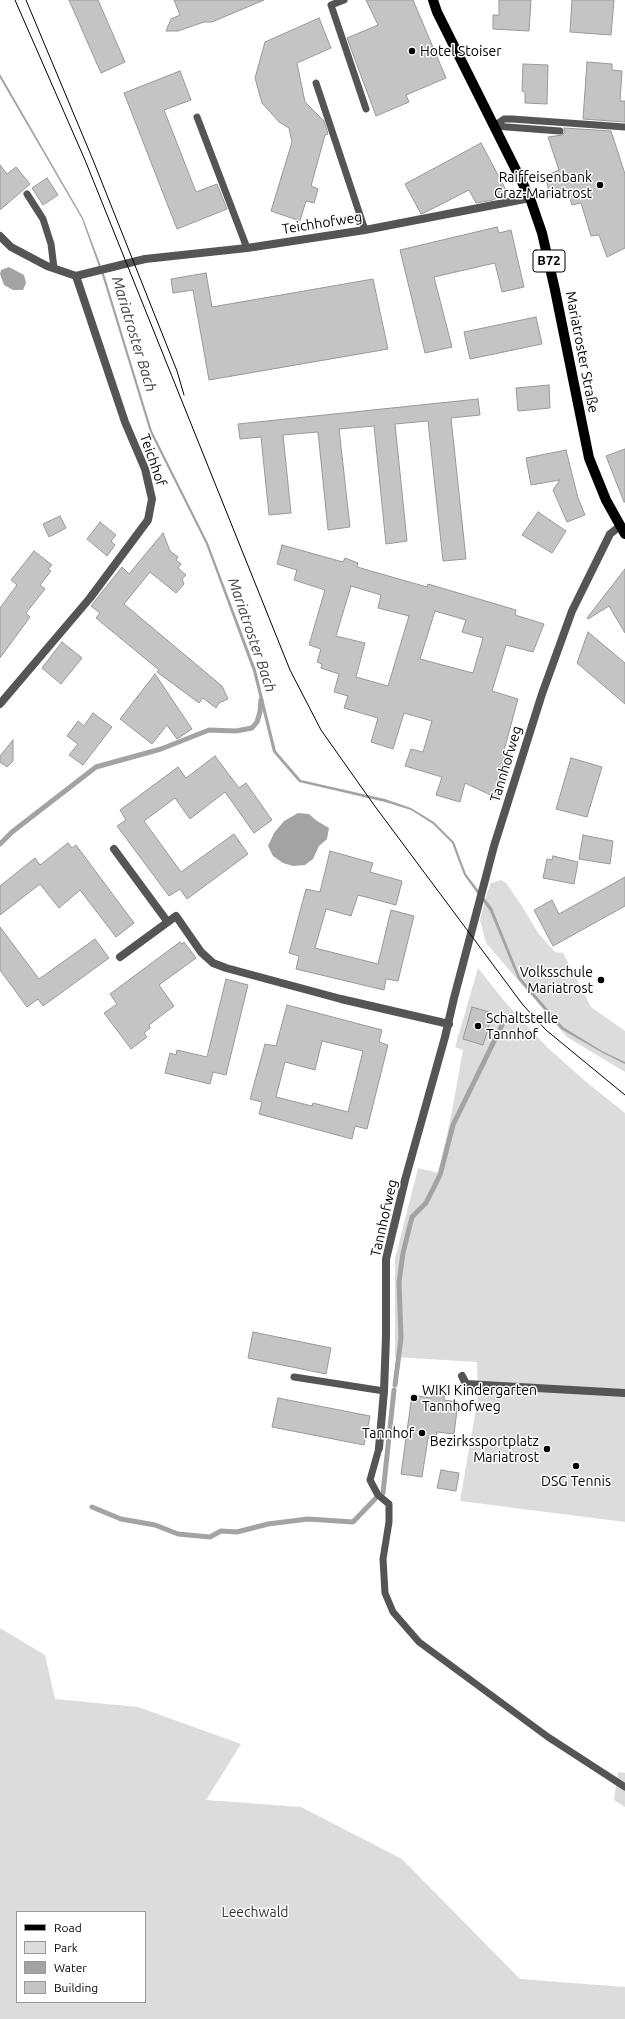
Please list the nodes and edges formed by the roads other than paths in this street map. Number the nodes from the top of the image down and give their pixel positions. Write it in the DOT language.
graph roads {
  1 [pos="344,0"];
  2 [pos="433,0"];
  3 [pos="316,82"];
  4 [pos="366,109"];
  5 [pos="197,117"];
  6 [pos="494,126"];
  7 [pos="625,127"];
  8 [pos="560,131"];
  9 [pos="28,194"];
  10 [pos="530,198"];
  11 [pos="365,230"];
  12 [pos="0,236"];
  13 [pos="248,248"];
  14 [pos="54,268"];
  15 [pos="76,276"];
  16 [pos="622,530"];
  17 [pos="0,704"];
  18 [pos="114,849"];
  19 [pos="167,921"];
  20 [pos="120,957"];
  21 [pos="449,1024"];
  22 [pos="462,1376"];
  23 [pos="294,1377"];
  24 [pos="384,1391"];
  25 [pos="625,1393"];
  26 [pos="379,1448"];
  27 [pos="625,1787"];
  1 -- 4 [label="lane"];
  2 -- 6 [label="main road, Mariatroster Straße / B72"];
  3 -- 11 [label="lane"];
  5 -- 13 [label="lane"];
  6 -- 7 [label="lane"];
  6 -- 8 [label="lane"];
  6 -- 10 [label="main road, Mariatroster Straße / B72"];
  9 -- 14 [label="lane"];
  10 -- 11 [label="street, Teichhofweg"];
  10 -- 16 [label="main road, Mariatroster Straße / B72"];
  11 -- 13 [label="street, Teichhofweg"];
  12 -- 14 [label="street"];
  13 -- 15 [label="street, Teichhofweg"];
  14 -- 15 [label="street"];
  15 -- 17 [label="street, Teichhof"];
  16 -- 21 [label="street, Tannhofweg"];
  18 -- 19 [label="street"];
  19 -- 20 [label="street"];
  19 -- 21 [label="street"];
  21 -- 24 [label="street, Tannhofweg"];
  22 -- 25 [label="street"];
  23 -- 24 [label="lane"];
  24 -- 26 [label="street, Tannhofweg"];
  26 -- 27 [label="lane"];
}
